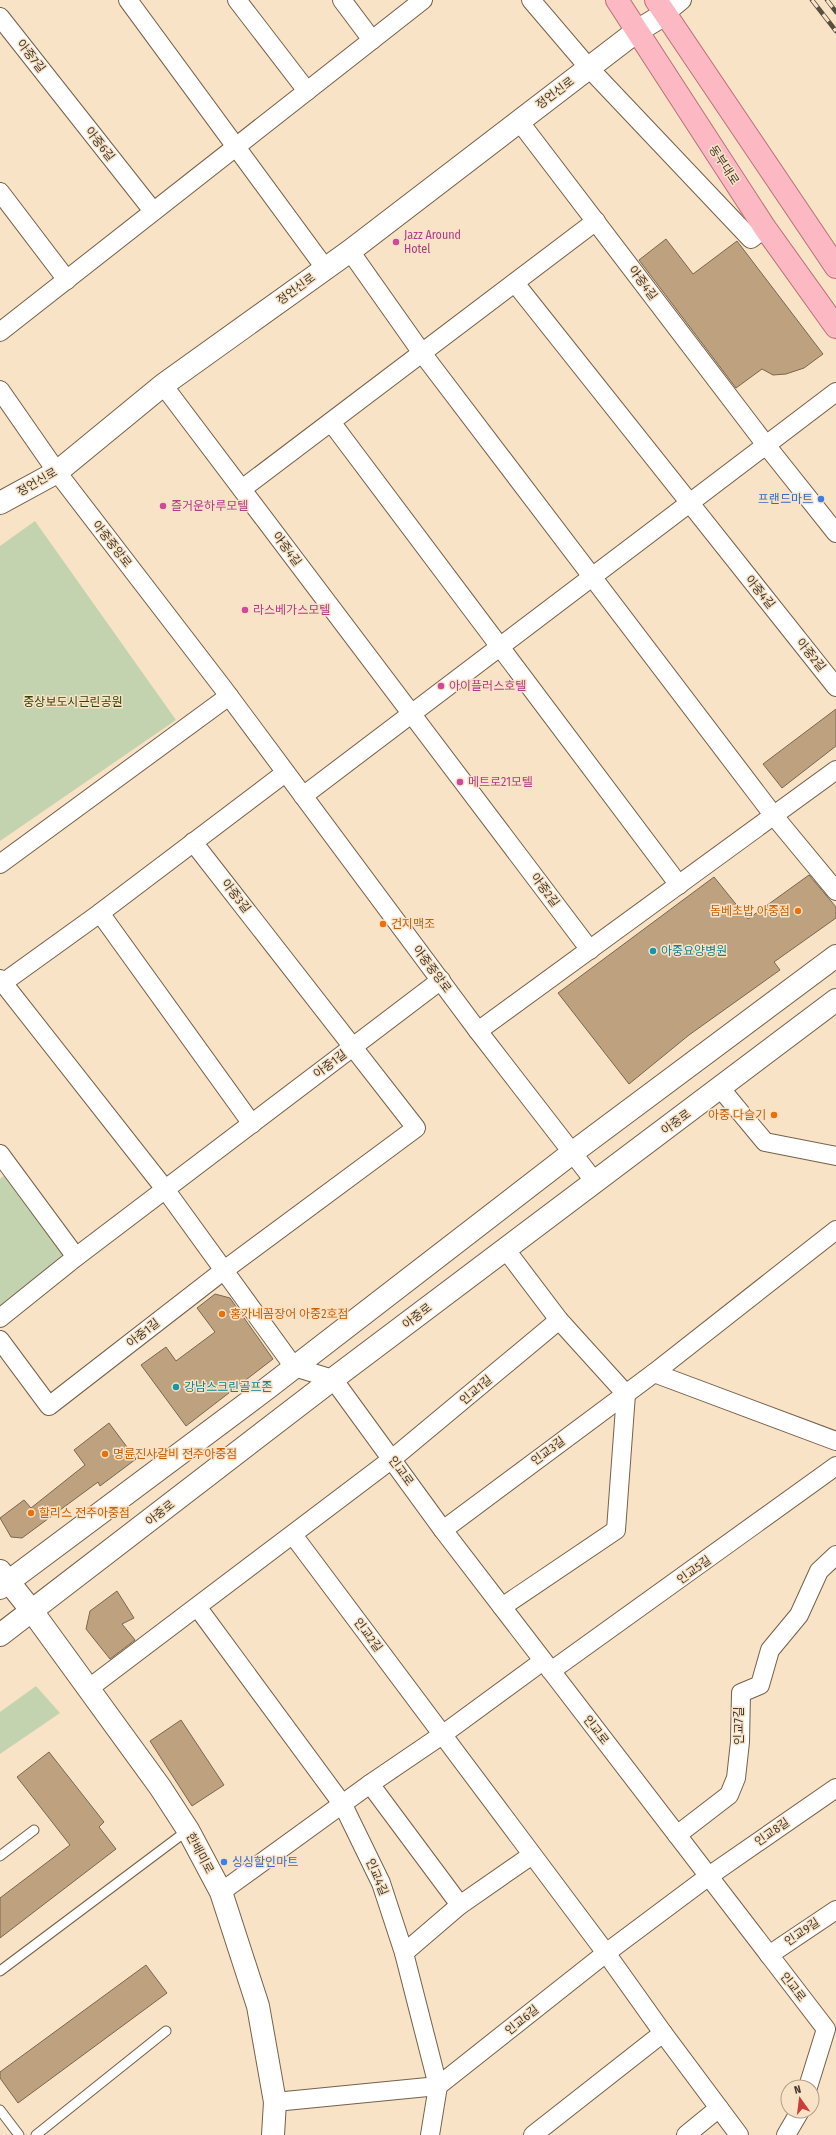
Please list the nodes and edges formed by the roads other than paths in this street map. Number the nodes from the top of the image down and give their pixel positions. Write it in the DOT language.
graph roads {
  1 [pos="128,0"];
  2 [pos="237,0"];
  3 [pos="342,0"];
  4 [pos="422,0"];
  5 [pos="531,0"];
  6 [pos="617,0"];
  7 [pos="682,0"];
  8 [pos="660,7"];
  9 [pos="0,17"];
  10 [pos="637,31"];
  11 [pos="372,40"];
  12 [pos="589,68"];
  13 [pos="46,76"];
  14 [pos="307,91"];
  15 [pos="519,121"];
  16 [pos="236,146"];
  17 [pos="0,192"];
  18 [pos="153,211"];
  19 [pos="596,221"];
  20 [pos="765,228"];
  21 [pos="350,251"];
  22 [pos="836,267"];
  23 [pos="325,268"];
  24 [pos="67,280"];
  25 [pos="515,283"];
  26 [pos="836,327"];
  27 [pos="0,332"];
  28 [pos="422,353"];
  29 [pos="163,385"];
  30 [pos="0,390"];
  31 [pos="836,392"];
  32 [pos="331,422"];
  33 [pos="766,445"];
  34 [pos="57,472"];
  35 [pos="242,489"];
  36 [pos="0,503"];
  37 [pos="689,503"];
  38 [pos="836,533"];
  39 [pos="592,577"];
  40 [pos="786,624"];
  41 [pos="500,647"];
  42 [pos="836,687"];
  43 [pos="229,696"];
  44 [pos="411,714"];
  45 [pos="836,770"];
  46 [pos="285,773"];
  47 [pos="303,796"];
  48 [pos="774,816"];
  49 [pos="500,830"];
  50 [pos="193,842"];
  51 [pos="0,864"];
  52 [pos="679,885"];
  53 [pos="836,891"];
  54 [pos="100,913"];
  55 [pos="279,950"];
  56 [pos="590,950"];
  57 [pos="836,956"];
  58 [pos="441,980"];
  59 [pos="1,982"];
  60 [pos="836,1000"];
  61 [pos="478,1031"];
  62 [pos="352,1048"];
  63 [pos="721,1088"];
  64 [pos="252,1124"];
  65 [pos="572,1152"];
  66 [pos="0,1154"];
  67 [pos="836,1156"];
  68 [pos="595,1182"];
  69 [pos="166,1189"];
  70 [pos="836,1230"];
  71 [pos="506,1250"];
  72 [pos="76,1257"];
  73 [pos="223,1271"];
  74 [pos="0,1318"];
  75 [pos="559,1320"];
  76 [pos="0,1340"];
  77 [pos="294,1367"];
  78 [pos="654,1373"];
  79 [pos="333,1379"];
  80 [pos="626,1394"];
  81 [pos="836,1441"];
  82 [pos="392,1459"];
  83 [pos="836,1466"];
  84 [pos="443,1530"];
  85 [pos="293,1535"];
  86 [pos="836,1555"];
  87 [pos="3,1580"];
  88 [pos="502,1607"];
  89 [pos="198,1608"];
  90 [pos="32,1611"];
  91 [pos="0,1635"];
  92 [pos="547,1666"];
  93 [pos="88,1689"];
  94 [pos="442,1735"];
  95 [pos="370,1784"];
  96 [pos="836,1788"];
  97 [pos="343,1805"];
  98 [pos="34,1830"];
  99 [pos="188,1830"];
  100 [pos="677,1835"];
  101 [pos="532,1855"];
  102 [pos="0,1856"];
  103 [pos="709,1876"];
  104 [pos="221,1892"];
  105 [pos="460,1905"];
  106 [pos="836,1910"];
  107 [pos="404,1953"];
  108 [pos="606,1953"];
  109 [pos="769,1955"];
  110 [pos="0,1971"];
  111 [pos="166,2031"];
  112 [pos="663,2033"];
  113 [pos="811,2079"];
  114 [pos="438,2086"];
  115 [pos="275,2102"];
  116 [pos="719,2108"];
  117 [pos="0,2110"];
  118 [pos="795,2119"];
  119 [pos="19,2135"];
  120 [pos="36,2135"];
  121 [pos="273,2135"];
  122 [pos="430,2135"];
  123 [pos="533,2135"];
  124 [pos="686,2135"];
  125 [pos="739,2135"];
  126 [pos="786,2135"];
  1 -- 16 [label="street"];
  2 -- 14 [label="street"];
  3 -- 11 [label="street"];
  4 -- 11 [label="street"];
  5 -- 12 [label="street"];
  6 -- 10 [label="main road, 동부대로"];
  7 -- 8 [label="street"];
  8 -- 10 [label="street, 정언신로"];
  8 -- 22 [label="main road"];
  9 -- 13 [label="street, 아중7길"];
  10 -- 12 [label="street, 정언신로"];
  10 -- 20 [label="main road, 동부대로"];
  11 -- 14 [label="street"];
  12 -- 15 [label="street, 정언신로"];
  12 -- 20 [label="street"];
  13 -- 18 [label="street, 아중6길"];
  14 -- 16 [label="street"];
  15 -- 19 [label="street, 아중4길"];
  15 -- 21 [label="street, 정언신로"];
  16 -- 18 [label="street"];
  16 -- 23 [label="street"];
  17 -- 24 [label="street"];
  18 -- 24 [label="street"];
  19 -- 25 [label="street"];
  19 -- 33 [label="street, 아중4길"];
  20 -- 26 [label="main road, 동부대로"];
  21 -- 23 [label="street, 정언신로"];
  21 -- 28 [label="street"];
  23 -- 29 [label="street, 정언신로"];
  24 -- 27 [label="street"];
  25 -- 28 [label="street"];
  25 -- 37 [label="street, 아중4길"];
  28 -- 32 [label="street"];
  28 -- 39 [label="street"];
  29 -- 34 [label="street, 정언신로"];
  29 -- 35 [label="street, 아중4길"];
  30 -- 34 [label="street, 아중중앙로"];
  31 -- 33 [label="street"];
  32 -- 35 [label="street"];
  32 -- 41 [label="street"];
  33 -- 37 [label="street"];
  33 -- 38 [label="street, 아중4길"];
  34 -- 36 [label="street, 정언신로"];
  34 -- 43 [label="street, 아중중앙로"];
  35 -- 44 [label="street, 아중4길"];
  37 -- 39 [label="street"];
  37 -- 40 [label="street, 아중4길"];
  39 -- 41 [label="street"];
  39 -- 48 [label="street"];
  40 -- 42 [label="street, 아중2길"];
  41 -- 44 [label="street"];
  41 -- 52 [label="street"];
  43 -- 46 [label="street, 아중중앙로"];
  43 -- 51 [label="street"];
  44 -- 47 [label="street"];
  44 -- 49 [label="street, 아중4길"];
  45 -- 48 [label="street"];
  46 -- 47 [label="street, 아중중앙로"];
  46 -- 50 [label="street"];
  47 -- 58 [label="street, 아중중앙로"];
  48 -- 52 [label="street"];
  48 -- 53 [label="street"];
  49 -- 56 [label="street, 아중2길"];
  50 -- 54 [label="street"];
  50 -- 55 [label="street, 아중3길"];
  52 -- 56 [label="street"];
  54 -- 59 [label="street"];
  54 -- 64 [label="street"];
  55 -- 62 [label="street, 아중1길"];
  56 -- 61 [label="street"];
  57 -- 65 [label="street"];
  58 -- 61 [label="street, 아중중앙로"];
  58 -- 62 [label="street, 아중1길"];
  59 -- 69 [label="street"];
  60 -- 63 [label="street, 아중로"];
  61 -- 65 [label="street, 아중중앙로"];
  62 -- 64 [label="street, 아중1길"];
  62 -- 73 [label="street"];
  63 -- 67 [label="street"];
  63 -- 68 [label="street, 아중로"];
  64 -- 69 [label="street, 아중1길"];
  65 -- 68 [label="street, 아중중앙로"];
  65 -- 77 [label="street"];
  66 -- 72 [label="street"];
  68 -- 71 [label="street, 아중로"];
  69 -- 72 [label="street, 아중1길"];
  69 -- 73 [label="street"];
  70 -- 78 [label="street, 인교3길"];
  71 -- 75 [label="street"];
  71 -- 79 [label="street, 아중로"];
  72 -- 74 [label="street, 아중1길"];
  73 -- 76 [label="street, 아중1길"];
  73 -- 77 [label="street"];
  75 -- 80 [label="street"];
  75 -- 82 [label="street, 인교1길"];
  77 -- 79 [label="street"];
  77 -- 87 [label="street"];
  78 -- 80 [label="street, 인교3길"];
  78 -- 81 [label="street"];
  79 -- 82 [label="street, 인교로"];
  79 -- 90 [label="street, 아중로"];
  80 -- 84 [label="street, 인교3길"];
  80 -- 88 [label="street"];
  82 -- 84 [label="street, 인교로"];
  82 -- 85 [label="street"];
  83 -- 92 [label="street, 인교5길"];
  84 -- 88 [label="street, 인교로"];
  85 -- 89 [label="street"];
  85 -- 94 [label="street, 인교2길"];
  86 -- 100 [label="street, 인교7길"];
  87 -- 90 [label="street, 한배미로"];
  88 -- 92 [label="street, 인교로"];
  89 -- 93 [label="street"];
  89 -- 97 [label="street, 인교4길"];
  90 -- 91 [label="street, 아중로"];
  90 -- 93 [label="street, 한배미로"];
  92 -- 94 [label="street"];
  92 -- 100 [label="street, 인교로"];
  93 -- 99 [label="street, 한배미로"];
  94 -- 95 [label="street"];
  94 -- 101 [label="street"];
  95 -- 97 [label="street"];
  95 -- 105 [label="street"];
  96 -- 103 [label="street, 인교8길"];
  97 -- 104 [label="street"];
  97 -- 107 [label="street, 인교4길"];
  98 -- 102 [label="lane"];
  99 -- 104 [label="street, 한배미로"];
  99 -- 110 [label="lane"];
  100 -- 103 [label="street, 인교로"];
  101 -- 105 [label="street"];
  101 -- 108 [label="street"];
  103 -- 108 [label="street, 인교6길"];
  103 -- 109 [label="street, 인교로"];
  104 -- 115 [label="street, 한배미로"];
  105 -- 107 [label="street"];
  106 -- 109 [label="street, 인교9길"];
  107 -- 114 [label="street"];
  108 -- 112 [label="street"];
  108 -- 114 [label="street, 인교6길"];
  109 -- 113 [label="street, 인교로"];
  111 -- 120 [label="lane"];
  112 -- 116 [label="street"];
  112 -- 123 [label="street"];
  114 -- 115 [label="street"];
  114 -- 122 [label="street"];
  115 -- 121 [label="street, 한배미로"];
  116 -- 124 [label="street"];
  116 -- 125 [label="street"];
  117 -- 119 [label="lane"];
  118 -- 126 [label="street"];
}
